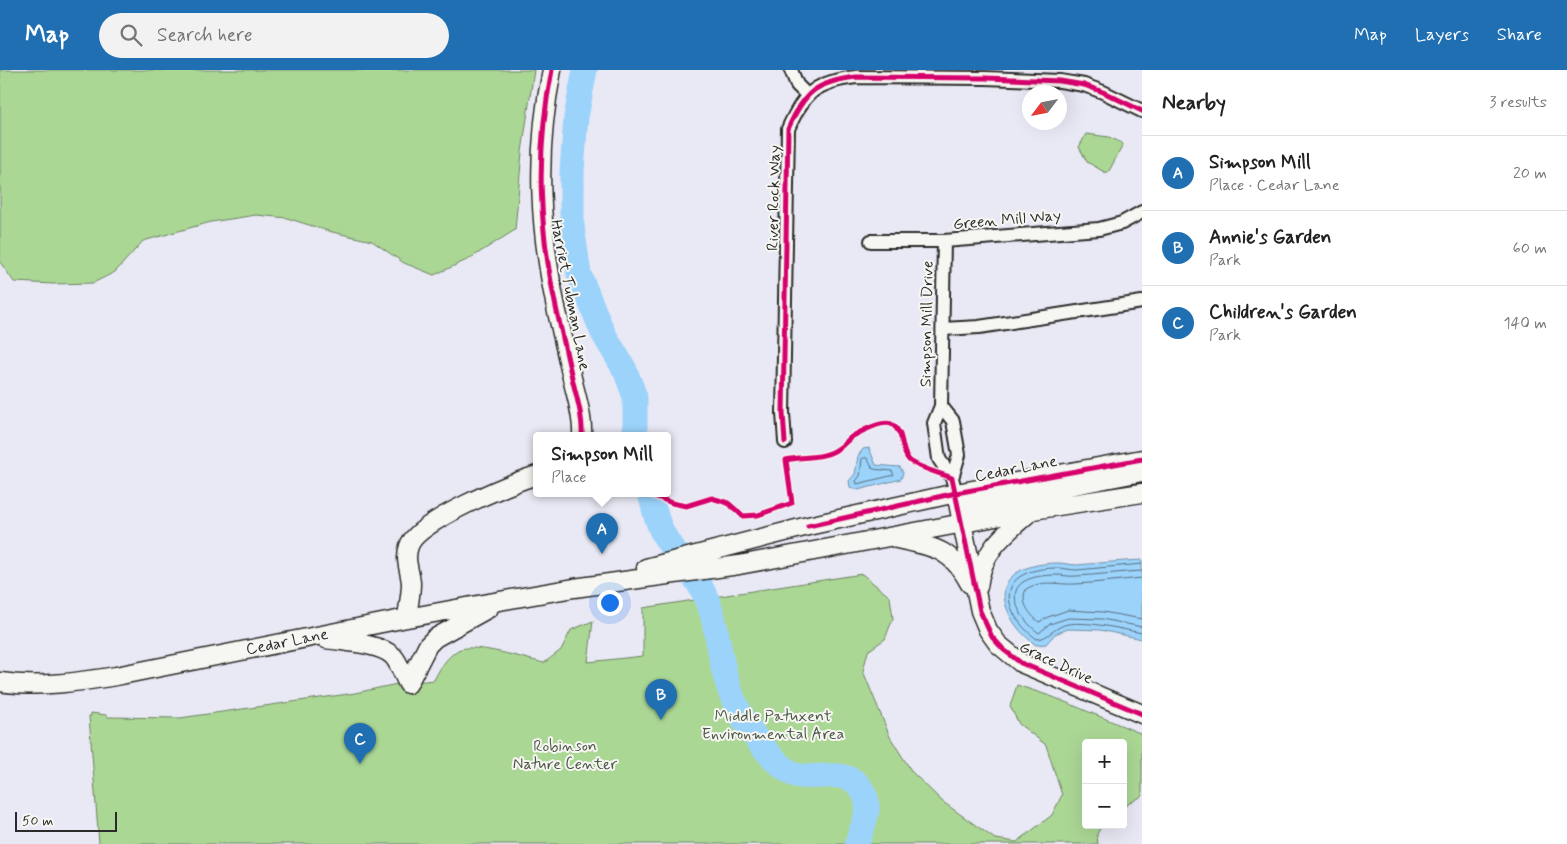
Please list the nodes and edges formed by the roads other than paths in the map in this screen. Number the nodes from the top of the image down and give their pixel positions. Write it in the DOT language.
graph roads {
  1 [pos="552,70"];
  2 [pos="791,70"];
  3 [pos="985,74"];
  4 [pos="807,95"];
  5 [pos="1142,111"];
  6 [pos="1142,212"];
  7 [pos="871,241"];
  8 [pos="944,242"];
  9 [pos="1142,302"];
  10 [pos="943,329"];
  11 [pos="941,406"];
  12 [pos="582,432"];
  13 [pos="785,442"];
  14 [pos="1142,459"];
  15 [pos="1142,472"];
  16 [pos="533,476"];
  17 [pos="1142,493"];
  18 [pos="957,500"];
  19 [pos="1033,510"];
  20 [pos="887,537"];
  21 [pos="574,588"];
  22 [pos="977,598"];
  23 [pos="505,600"];
  24 [pos="407,618"];
  25 [pos="316,637"];
  26 [pos="0,682"];
  27 [pos="1142,714"];
  1 -- 12 [label="main road, Harriet Tubman Lane"];
  2 -- 4 [label="street"];
  3 -- 4 [label="street, River Rock Way"];
  3 -- 5 [label="street, River Rock Way"];
  4 -- 13 [label="street, River Rock Way"];
  6 -- 8 [label="street, Green Mill Way"];
  7 -- 8 [label="street, Green Mill Way"];
  8 -- 10 [label="street, Simpson Mill Drive"];
  9 -- 10 [label="street"];
  10 -- 11 [label="street, Simpson Mill Drive"];
  11 -- 18 [label="street, Simpson Mill Drive"];
  11 -- 18 [label="street, Simpson Mill Drive"];
  14 -- 18 [label="main road, Cedar Lane"];
  15 -- 18 [label="main road"];
  16 -- 24 [label="main road"];
  17 -- 19 [label="main road, Cedar Lane"];
  18 -- 19 [label="main road, Cedar Lane"];
  18 -- 20 [label="main road, Cedar Lane"];
  18 -- 21 [label="main road, Cedar Lane"];
  18 -- 22 [label="main road, Grace Drive"];
  19 -- 22 [label="main road"];
  20 -- 21 [label="main road, Cedar Lane"];
  20 -- 22 [label="main road"];
  21 -- 23 [label="main road, Cedar Lane"];
  22 -- 27 [label="main road, Grace Drive"];
  23 -- 24 [label="main road, Cedar Lane"];
  23 -- 25 [label="main road"];
  24 -- 25 [label="main road, Cedar Lane"];
  25 -- 26 [label="main road, Cedar Lane"];
}
